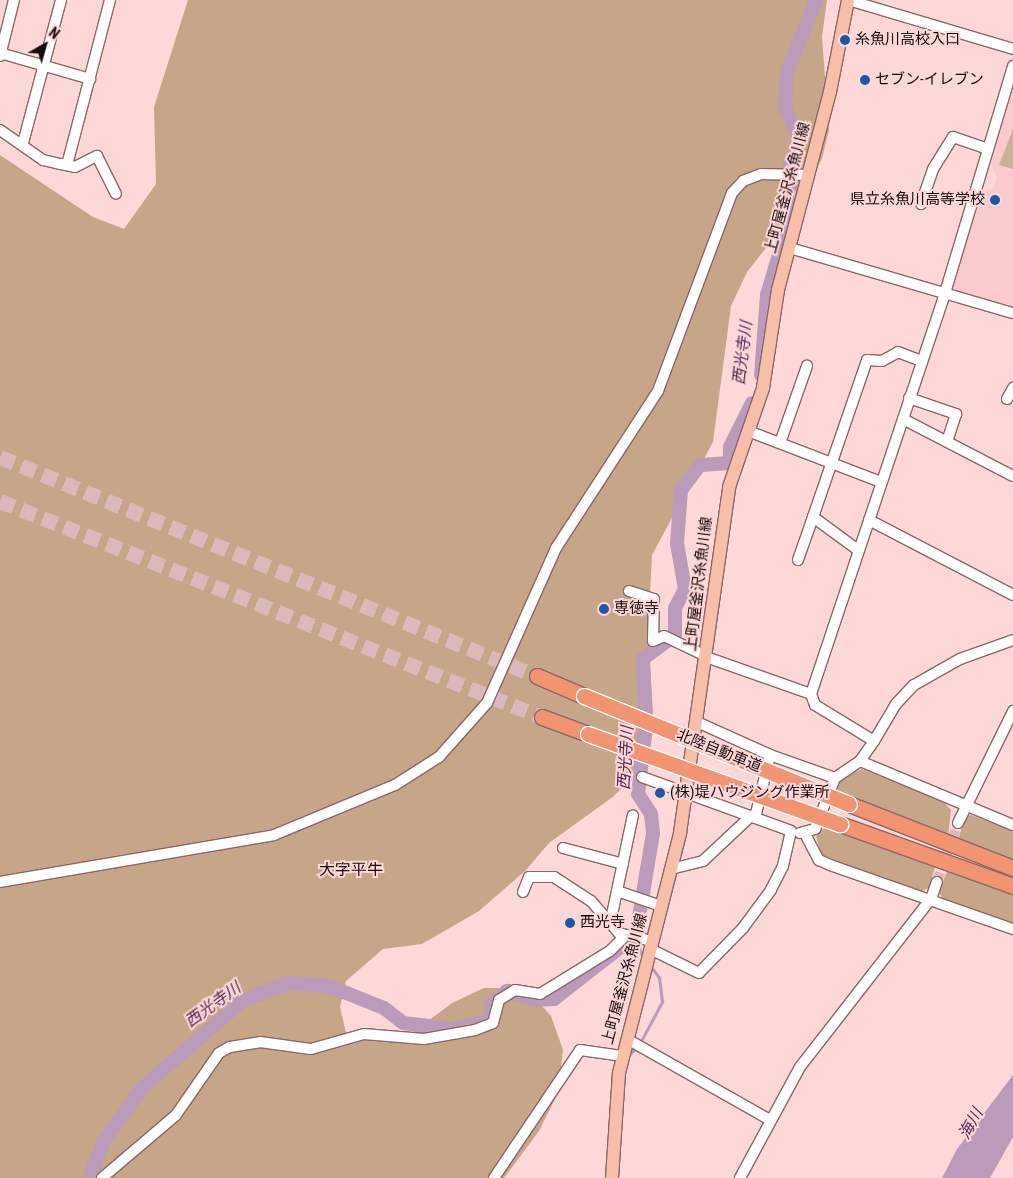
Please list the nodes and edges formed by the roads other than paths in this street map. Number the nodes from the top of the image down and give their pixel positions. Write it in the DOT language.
graph roads {
  1 [pos="14,0"];
  2 [pos="61,0"];
  3 [pos="110,0"];
  4 [pos="848,0"];
  5 [pos="1013,49"];
  6 [pos="0,54"];
  7 [pos="44,66"];
  8 [pos="1013,66"];
  9 [pos="90,79"];
  10 [pos="0,130"];
  11 [pos="23,144"];
  12 [pos="988,149"];
  13 [pos="67,165"];
  14 [pos="808,175"];
  15 [pos="116,194"];
  16 [pos="920,204"];
  17 [pos="790,248"];
  18 [pos="945,293"];
  19 [pos="1013,313"];
  20 [pos="922,361"];
  21 [pos="807,366"];
  22 [pos="1013,388"];
  23 [pos="909,398"];
  24 [pos="1007,399"];
  25 [pos="903,419"];
  26 [pos="748,431"];
  27 [pos="947,442"];
  28 [pos="780,443"];
  29 [pos="832,463"];
  30 [pos="1013,476"];
  31 [pos="881,482"];
  32 [pos="813,517"];
  33 [pos="869,520"];
  34 [pos="858,550"];
  35 [pos="798,560"];
  36 [pos="629,592"];
  37 [pos="1013,595"];
  38 [pos="1013,640"];
  39 [pos="706,656"];
  40 [pos="537,676"];
  41 [pos="811,694"];
  42 [pos="1013,711"];
  43 [pos="542,717"];
  44 [pos="697,722"];
  45 [pos="874,741"];
  46 [pos="770,755"];
  47 [pos="860,761"];
  48 [pos="642,777"];
  49 [pos="834,778"];
  50 [pos="687,792"];
  51 [pos="964,806"];
  52 [pos="633,816"];
  53 [pos="753,817"];
  54 [pos="958,823"];
  55 [pos="1013,825"];
  56 [pos="791,831"];
  57 [pos="805,834"];
  58 [pos="563,848"];
  59 [pos="623,864"];
  60 [pos="1013,868"];
  61 [pos="671,869"];
  62 [pos="0,882"];
  63 [pos="937,882"];
  64 [pos="1013,886"];
  65 [pos="617,891"];
  66 [pos="523,892"];
  67 [pos="931,899"];
  68 [pos="661,906"];
  69 [pos="610,924"];
  70 [pos="1013,929"];
  71 [pos="625,936"];
  72 [pos="651,945"];
  73 [pos="627,1039"];
  74 [pos="622,1056"];
  75 [pos="770,1120"];
  76 [pos="102,1178"];
  77 [pos="494,1178"];
  78 [pos="612,1178"];
  79 [pos="740,1178"];
  1 -- 6 [label="street"];
  2 -- 7 [label="street"];
  3 -- 9 [label="street"];
  4 -- 5 [label="street"];
  4 -- 14 [label="main road, 上町屋釜沢糸魚川線"];
  6 -- 7 [label="street"];
  7 -- 9 [label="street"];
  7 -- 11 [label="street"];
  8 -- 12 [label="street"];
  9 -- 13 [label="street"];
  10 -- 11 [label="street"];
  11 -- 13 [label="street"];
  12 -- 16 [label="street"];
  12 -- 18 [label="street"];
  13 -- 15 [label="street"];
  14 -- 17 [label="main road, 上町屋釜沢糸魚川線"];
  14 -- 62 [label="street"];
  17 -- 18 [label="street"];
  17 -- 26 [label="main road, 上町屋釜沢糸魚川線"];
  18 -- 19 [label="street"];
  18 -- 20 [label="street"];
  20 -- 23 [label="street"];
  20 -- 29 [label="street"];
  21 -- 28 [label="street"];
  22 -- 24 [label="street"];
  23 -- 25 [label="street"];
  23 -- 27 [label="street"];
  25 -- 27 [label="street"];
  25 -- 31 [label="street"];
  26 -- 28 [label="street"];
  26 -- 39 [label="main road, 上町屋釜沢糸魚川線"];
  27 -- 30 [label="street"];
  28 -- 29 [label="street"];
  29 -- 31 [label="street"];
  29 -- 32 [label="street"];
  31 -- 33 [label="street"];
  32 -- 34 [label="street"];
  32 -- 35 [label="street"];
  33 -- 34 [label="street"];
  33 -- 37 [label="street"];
  34 -- 41 [label="street"];
  36 -- 39 [label="street"];
  38 -- 45 [label="street"];
  39 -- 41 [label="street"];
  39 -- 44 [label="main road, 上町屋釜沢糸魚川線"];
  40 -- 60 [label="highway, 北陸自動車道, bridge"];
  41 -- 45 [label="street"];
  42 -- 51 [label="street"];
  43 -- 64 [label="highway, 北陸自動車道, bridge"];
  44 -- 46 [label="street"];
  44 -- 50 [label="main road, 上町屋釜沢糸魚川線"];
  45 -- 47 [label="street"];
  46 -- 49 [label="street"];
  46 -- 53 [label="street"];
  47 -- 49 [label="street"];
  47 -- 51 [label="street"];
  48 -- 50 [label="street"];
  49 -- 57 [label="street"];
  50 -- 53 [label="street"];
  50 -- 61 [label="main road, 上町屋釜沢糸魚川線"];
  51 -- 54 [label="street"];
  51 -- 55 [label="street"];
  52 -- 59 [label="street"];
  53 -- 56 [label="street"];
  53 -- 61 [label="street"];
  56 -- 57 [label="street"];
  56 -- 72 [label="street"];
  57 -- 67 [label="street"];
  58 -- 59 [label="street"];
  59 -- 65 [label="street"];
  61 -- 68 [label="main road, 上町屋釜沢糸魚川線"];
  63 -- 67 [label="street"];
  65 -- 68 [label="street"];
  65 -- 69 [label="street"];
  66 -- 69 [label="street"];
  67 -- 70 [label="street"];
  67 -- 75 [label="street"];
  68 -- 72 [label="main road, 上町屋釜沢糸魚川線"];
  69 -- 71 [label="street"];
  71 -- 72 [label="street"];
  71 -- 76 [label="street"];
  72 -- 73 [label="main road, 上町屋釜沢糸魚川線"];
  73 -- 74 [label="main road, 上町屋釜沢糸魚川線"];
  73 -- 75 [label="street"];
  74 -- 77 [label="street"];
  74 -- 78 [label="main road, 上町屋釜沢糸魚川線"];
  75 -- 79 [label="street"];
}
